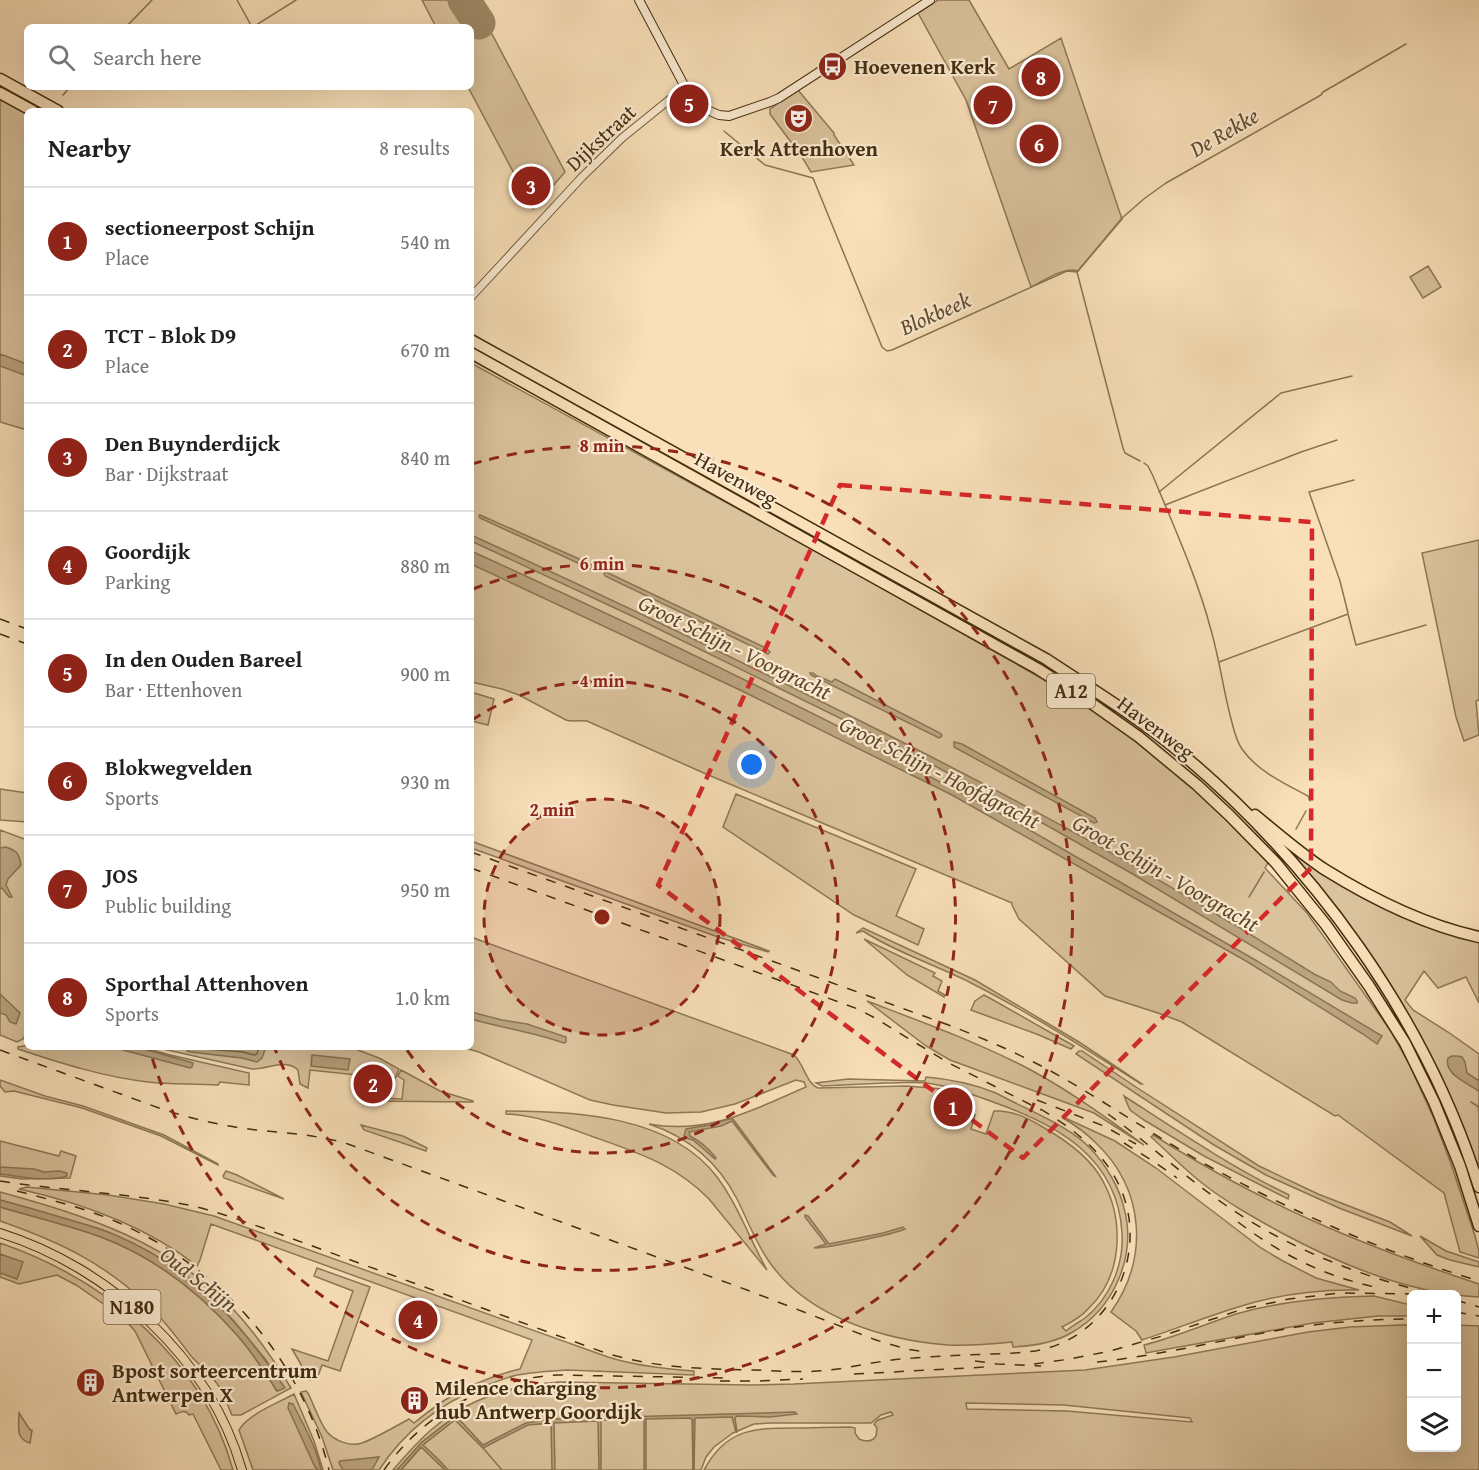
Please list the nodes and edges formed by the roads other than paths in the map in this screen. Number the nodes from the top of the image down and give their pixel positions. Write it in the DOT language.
graph roads {
  1 [pos="639,0"];
  2 [pos="930,0"];
  3 [pos="0,79"];
  4 [pos="685,87"];
  5 [pos="0,93"];
  6 [pos="28,108"];
  7 [pos="53,108"];
  8 [pos="474,294"];
  9 [pos="474,336"];
  10 [pos="474,342"];
  11 [pos="474,355"];
  12 [pos="580,401"];
  13 [pos="1175,748"];
  14 [pos="1479,937"];
  15 [pos="1479,1187"];
  16 [pos="1479,1226"];
  17 [pos="0,1233"];
  18 [pos="242,1470"];
  1 -- 4 [label="main road"];
  2 -- 4 [label="main road"];
  3 -- 7 [label="highway"];
  4 -- 8 [label="street, Dijkstraat"];
  5 -- 6 [label="highway"];
  9 -- 12 [label="highway"];
  10 -- 12 [label="highway, Havenweg / A12"];
  11 -- 16 [label="highway, Havenweg / A12"];
  12 -- 13 [label="highway, Havenweg / A12"];
  13 -- 14 [label="highway"];
  13 -- 15 [label="highway, Havenweg / A12"];
  17 -- 18 [label="main road, N180"];
}
